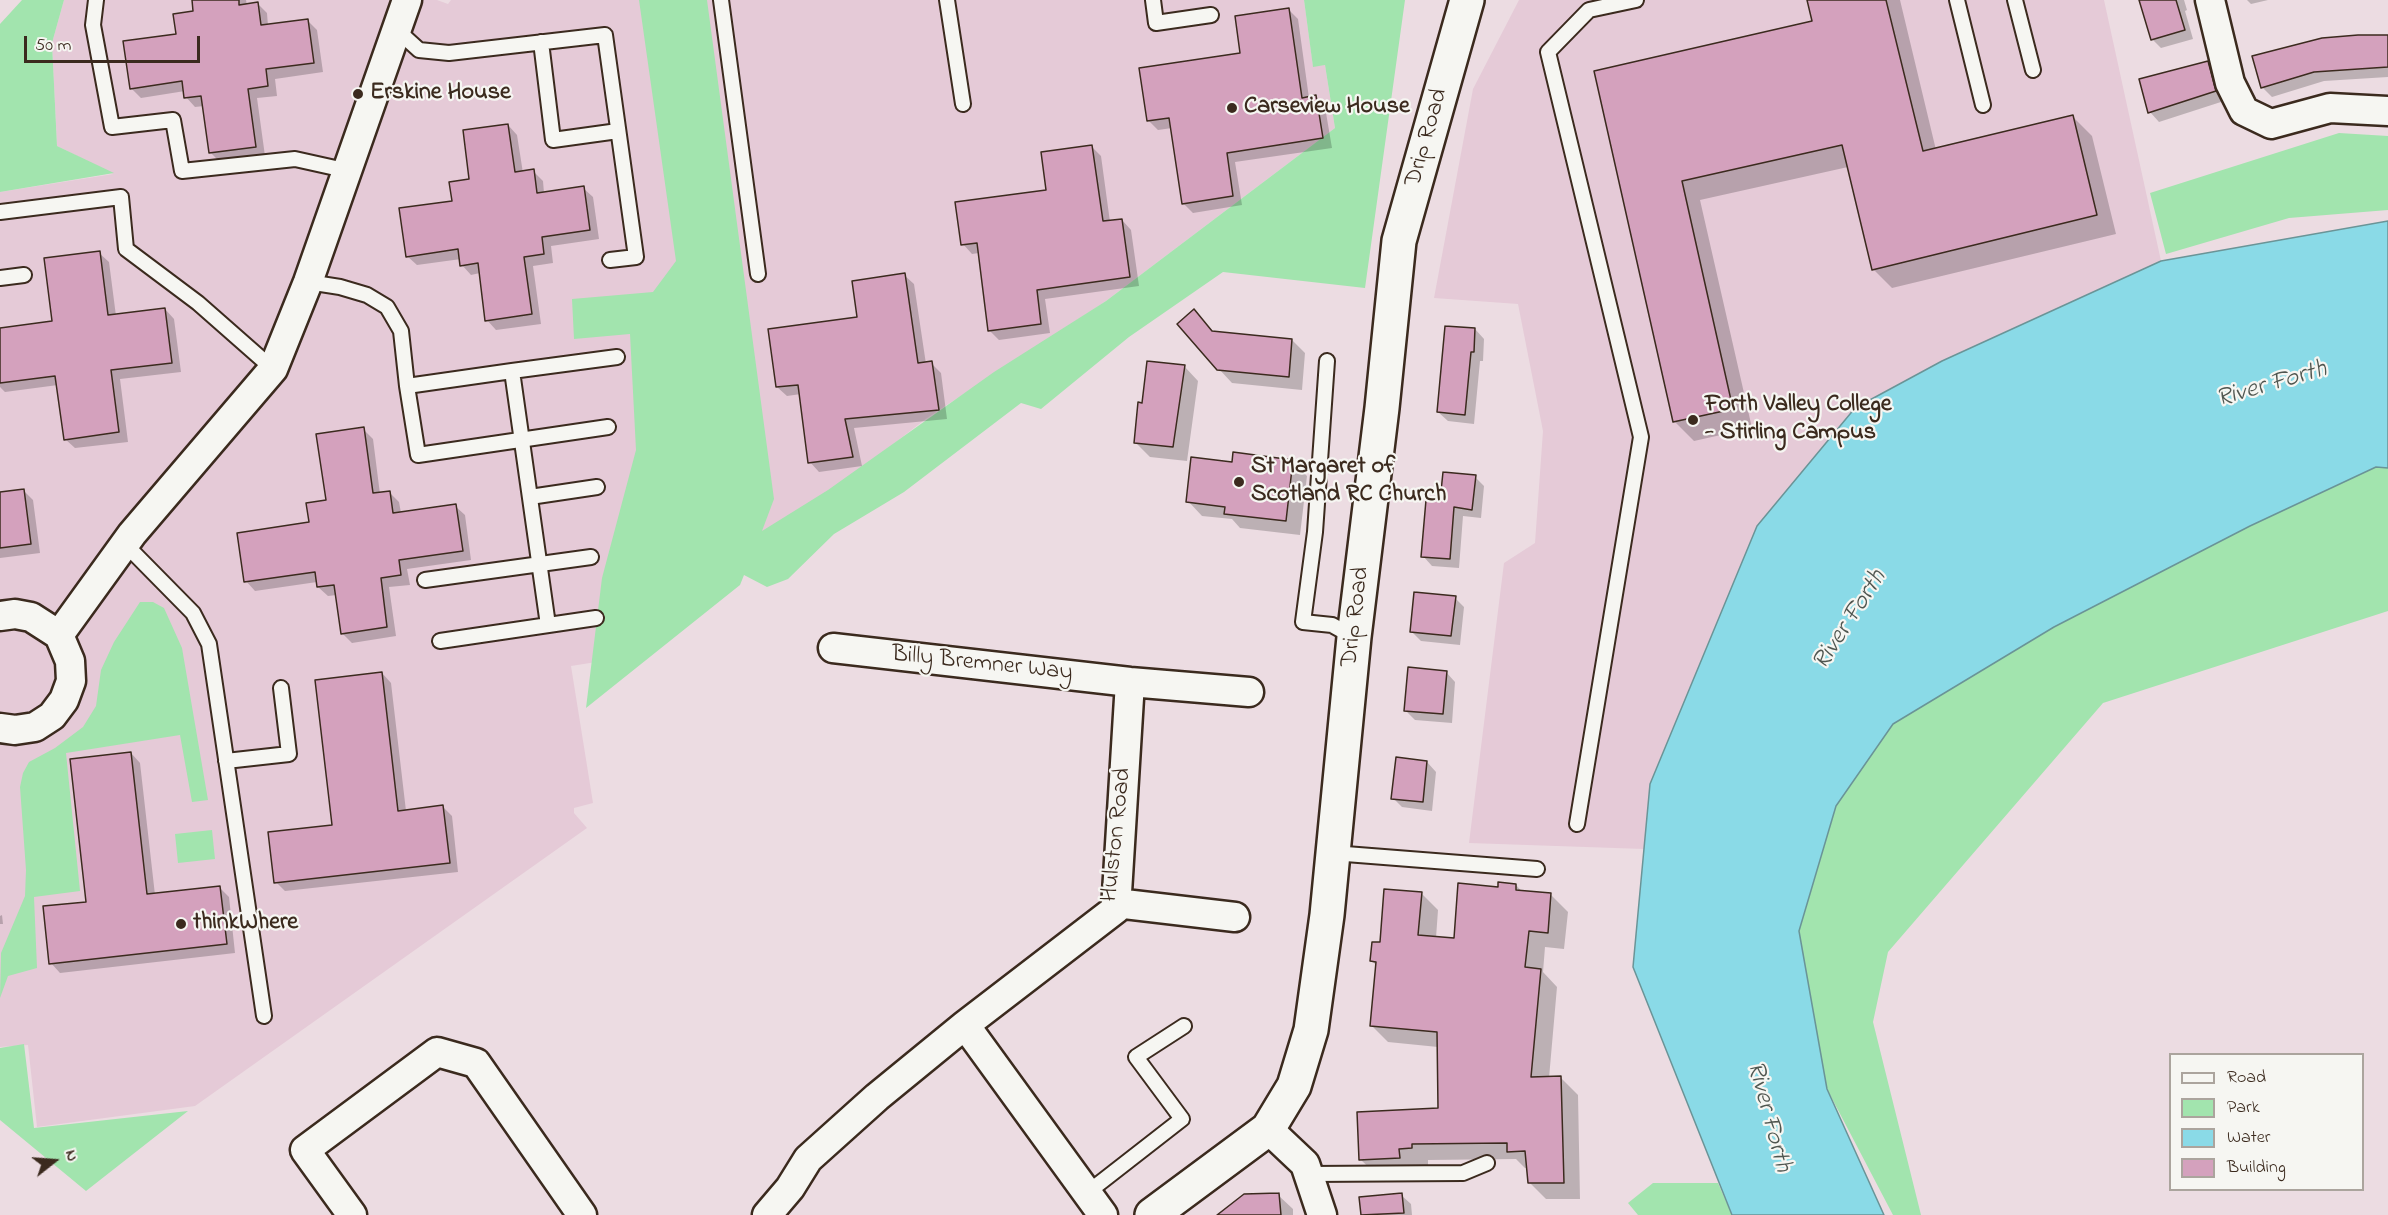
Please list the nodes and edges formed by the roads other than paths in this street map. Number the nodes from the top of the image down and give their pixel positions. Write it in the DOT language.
graph roads {
  1 [pos="96,0"];
  2 [pos="408,0"];
  3 [pos="721,0"];
  4 [pos="947,0"];
  5 [pos="1153,0"];
  6 [pos="1467,0"];
  7 [pos="1636,0"];
  8 [pos="1957,0"];
  9 [pos="2015,0"];
  10 [pos="2210,0"];
  11 [pos="1211,15"];
  12 [pos="397,30"];
  13 [pos="541,42"];
  14 [pos="2033,70"];
  15 [pos="963,104"];
  16 [pos="1983,105"];
  17 [pos="2388,111"];
  18 [pos="618,131"];
  19 [pos="349,171"];
  20 [pos="0,212"];
  21 [pos="610,260"];
  22 [pos="758,274"];
  23 [pos="24,275"];
  24 [pos="0,278"];
  25 [pos="308,282"];
  26 [pos="617,357"];
  27 [pos="1327,361"];
  28 [pos="273,369"];
  29 [pos="512,371"];
  30 [pos="407,386"];
  31 [pos="608,427"];
  32 [pos="522,440"];
  33 [pos="597,487"];
  34 [pos="530,497"];
  35 [pos="126,545"];
  36 [pos="591,557"];
  37 [pos="539,564"];
  38 [pos="425,580"];
  39 [pos="0,616"];
  40 [pos="596,618"];
  41 [pos="548,625"];
  42 [pos="59,635"];
  43 [pos="1354,637"];
  44 [pos="440,641"];
  45 [pos="834,648"];
  46 [pos="1130,682"];
  47 [pos="281,688"];
  48 [pos="1249,692"];
  49 [pos="0,728"];
  50 [pos="226,761"];
  51 [pos="1576,824"];
  52 [pos="1333,853"];
  53 [pos="1537,869"];
  54 [pos="1116,903"];
  55 [pos="1235,917"];
  56 [pos="264,1016"];
  57 [pos="965,1025"];
  58 [pos="1184,1026"];
  59 [pos="1268,1129"];
  60 [pos="1487,1163"];
  61 [pos="1310,1174"];
  62 [pos="1095,1204"];
  63 [pos="352,1215"];
  64 [pos="582,1215"];
  65 [pos="767,1215"];
  66 [pos="1152,1215"];
  67 [pos="1322,1215"];
  1 -- 19 [label="lane"];
  2 -- 12 [label="street"];
  3 -- 22 [label="lane"];
  4 -- 15 [label="lane"];
  5 -- 11 [label="lane"];
  6 -- 43 [label="street, Drip Road"];
  7 -- 51 [label="lane"];
  8 -- 16 [label="lane"];
  9 -- 14 [label="lane"];
  10 -- 17 [label="street"];
  12 -- 13 [label="lane"];
  12 -- 19 [label="street"];
  13 -- 18 [label="lane"];
  13 -- 18 [label="lane"];
  18 -- 21 [label="lane"];
  19 -- 25 [label="street"];
  20 -- 28 [label="lane"];
  23 -- 24 [label="lane"];
  25 -- 28 [label="street"];
  25 -- 30 [label="lane"];
  26 -- 29 [label="lane"];
  27 -- 43 [label="lane"];
  28 -- 35 [label="street"];
  29 -- 30 [label="lane"];
  29 -- 32 [label="lane"];
  30 -- 32 [label="lane"];
  31 -- 32 [label="lane"];
  32 -- 34 [label="lane"];
  33 -- 34 [label="lane"];
  34 -- 37 [label="lane"];
  35 -- 42 [label="street"];
  35 -- 50 [label="lane"];
  36 -- 37 [label="lane"];
  37 -- 38 [label="lane"];
  37 -- 41 [label="lane"];
  39 -- 42 [label="street"];
  40 -- 41 [label="lane"];
  41 -- 44 [label="lane"];
  42 -- 49 [label="street"];
  43 -- 52 [label="street, Drip Road"];
  45 -- 46 [label="street, Billy Bremner Way"];
  46 -- 48 [label="street, Billy Bremner Way"];
  46 -- 54 [label="street, Hulston Road"];
  47 -- 50 [label="lane"];
  50 -- 56 [label="lane"];
  52 -- 53 [label="lane"];
  52 -- 59 [label="street, Drip Road"];
  54 -- 55 [label="street"];
  54 -- 57 [label="street, Hulston Road"];
  57 -- 62 [label="street"];
  57 -- 65 [label="street"];
  58 -- 62 [label="lane"];
  59 -- 61 [label="street"];
  59 -- 66 [label="street"];
  60 -- 61 [label="lane"];
  61 -- 67 [label="street"];
  63 -- 64 [label="street"];
}
